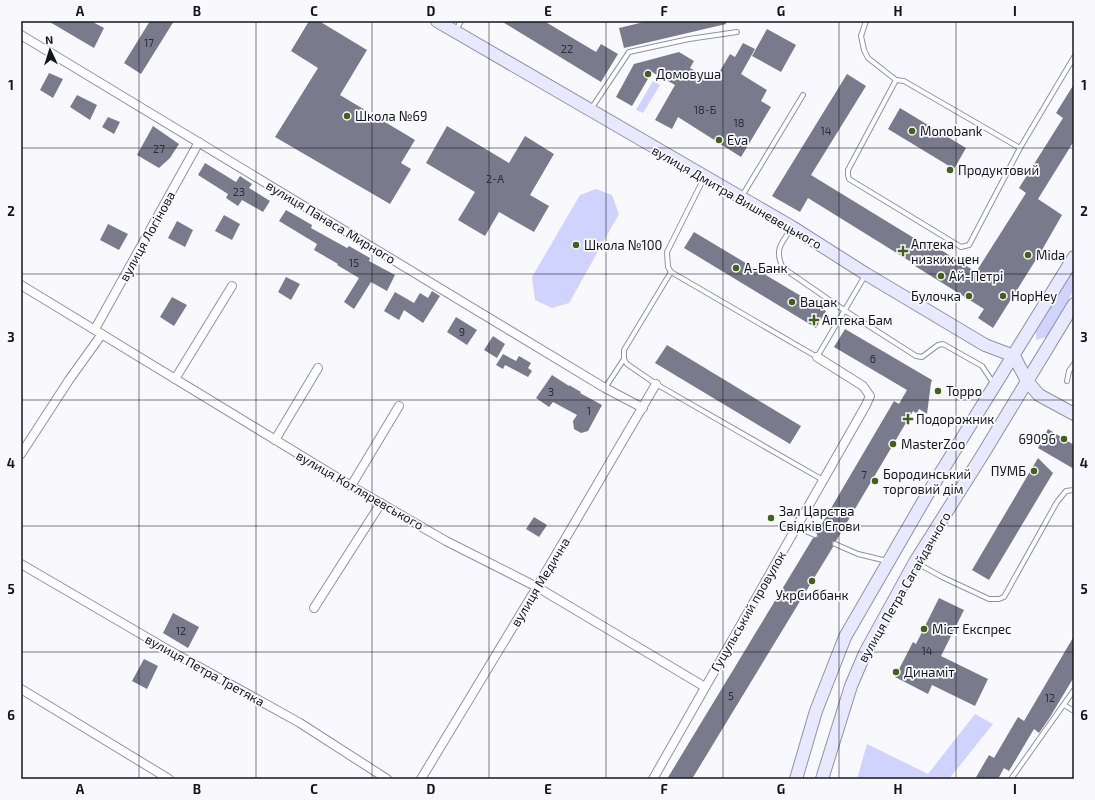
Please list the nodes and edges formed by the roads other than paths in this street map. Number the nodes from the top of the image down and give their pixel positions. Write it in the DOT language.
graph roads {
  1 [pos="437,21"];
  2 [pos="461,21"];
  3 [pos="866,21"];
  4 [pos="455,32"];
  5 [pos="737,32"];
  6 [pos="21,35"];
  7 [pos="1074,57"];
  8 [pos="896,80"];
  9 [pos="803,95"];
  10 [pos="590,111"];
  11 [pos="199,142"];
  12 [pos="1020,148"];
  13 [pos="704,177"];
  14 [pos="741,198"];
  15 [pos="792,227"];
  16 [pos="1074,257"];
  17 [pos="671,272"];
  18 [pos="866,274"];
  19 [pos="21,285"];
  20 [pos="232,286"];
  21 [pos="1074,304"];
  22 [pos="844,310"];
  23 [pos="95,329"];
  24 [pos="102,334"];
  25 [pos="1014,356"];
  26 [pos="817,357"];
  27 [pos="624,359"];
  28 [pos="1074,364"];
  29 [pos="318,368"];
  30 [pos="175,379"];
  31 [pos="1027,381"];
  32 [pos="1067,382"];
  33 [pos="656,384"];
  34 [pos="995,386"];
  35 [pos="605,388"];
  36 [pos="399,406"];
  37 [pos="643,408"];
  38 [pos="1074,414"];
  39 [pos="275,440"];
  40 [pos="21,454"];
  41 [pos="823,480"];
  42 [pos="351,486"];
  43 [pos="1074,490"];
  44 [pos="381,503"];
  45 [pos="796,527"];
  46 [pos="815,536"];
  47 [pos="835,544"];
  48 [pos="889,562"];
  49 [pos="915,562"];
  50 [pos="21,564"];
  51 [pos="537,587"];
  52 [pos="314,608"];
  53 [pos="705,687"];
  54 [pos="21,689"];
  55 [pos="1074,690"];
  56 [pos="1064,705"];
  57 [pos="1074,711"];
  58 [pos="169,779"];
  59 [pos="388,779"];
  60 [pos="421,779"];
  61 [pos="653,779"];
  62 [pos="796,779"];
  63 [pos="822,779"];
  64 [pos="1011,779"];
  1 -- 4 [label="street, вулиця Дмитра Вишневецького"];
  2 -- 4 [label="lane"];
  3 -- 8 [label="lane"];
  4 -- 10 [label="street, вулиця Дмитра Вишневецького"];
  5 -- 10 [label="lane"];
  6 -- 11 [label="street, вулиця Панаса Мирного"];
  7 -- 12 [label="lane"];
  8 -- 12 [label="lane"];
  8 -- 12 [label="lane"];
  9 -- 14 [label="lane"];
  10 -- 13 [label="street, вулиця Дмитра Вишневецького"];
  11 -- 23 [label="street, вулиця Логінова"];
  11 -- 35 [label="street, вулиця Панаса Мирного"];
  13 -- 14 [label="street, вулиця Дмитра Вишневецького"];
  13 -- 17 [label="lane"];
  14 -- 15 [label="street, вулиця Дмитра Вишневецького"];
  15 -- 18 [label="street, вулиця Дмитра Вишневецького"];
  15 -- 22 [label="lane"];
  16 -- 25 [label="street, вулиця Петра Сагайдачного"];
  17 -- 26 [label="lane"];
  17 -- 27 [label="lane"];
  18 -- 22 [label="lane"];
  18 -- 25 [label="street, вулиця Дмитра Вишневецького"];
  19 -- 23 [label="street, вулиця Котляревського"];
  20 -- 30 [label="street"];
  21 -- 31 [label="street, вулиця Петра Сагайдачного"];
  22 -- 26 [label="lane"];
  22 -- 34 [label="lane"];
  23 -- 24 [label="street, вулиця Котляревського"];
  24 -- 30 [label="street, вулиця Котляревського"];
  24 -- 40 [label="street"];
  25 -- 31 [label="street"];
  25 -- 34 [label="street, вулиця Петра Сагайдачного"];
  26 -- 41 [label="street, Гуцульський провулок"];
  27 -- 33 [label="lane"];
  27 -- 35 [label="lane"];
  28 -- 32 [label="lane"];
  29 -- 39 [label="street"];
  30 -- 39 [label="street, вулиця Котляревського"];
  31 -- 38 [label="street"];
  31 -- 49 [label="street, вулиця Петра Сагайдачного"];
  33 -- 37 [label="street, вулиця Медична"];
  33 -- 41 [label="lane"];
  34 -- 48 [label="street, вулиця Петра Сагайдачного"];
  35 -- 37 [label="street, вулиця Панаса Мирного"];
  36 -- 42 [label="street"];
  37 -- 51 [label="street, вулиця Медична"];
  39 -- 42 [label="street, вулиця Котляревського"];
  41 -- 45 [label="street, Гуцульський провулок"];
  42 -- 44 [label="street, вулиця Котляревського"];
  43 -- 49 [label="lane"];
  44 -- 51 [label="street, вулиця Котляревського"];
  44 -- 52 [label="street"];
  45 -- 46 [label="lane"];
  45 -- 53 [label="street, Гуцульський провулок"];
  47 -- 48 [label="lane"];
  48 -- 62 [label="street, вулиця Петра Сагайдачного"];
  49 -- 63 [label="street, вулиця Петра Сагайдачного"];
  50 -- 59 [label="street, вулиця Петра Третяка"];
  51 -- 53 [label="street, вулиця Котляревського"];
  51 -- 60 [label="street, вулиця Медична"];
  53 -- 61 [label="street, Гуцульський провулок"];
  54 -- 58 [label="street"];
  55 -- 56 [label="lane"];
  56 -- 57 [label="lane"];
  56 -- 64 [label="lane"];
}
